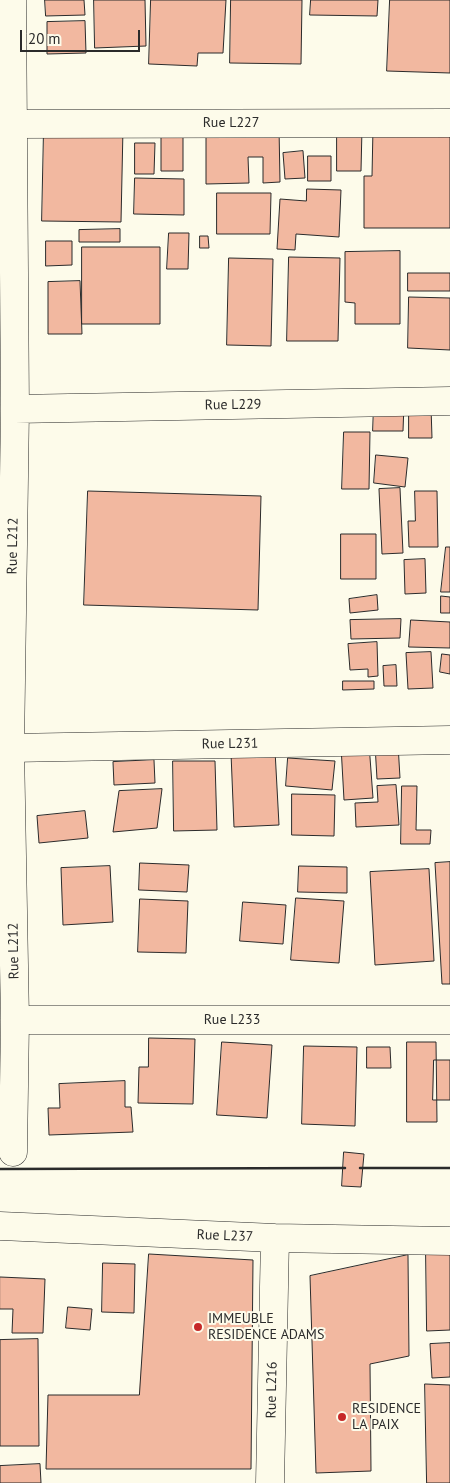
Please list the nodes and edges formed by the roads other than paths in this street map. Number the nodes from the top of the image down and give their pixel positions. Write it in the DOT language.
graph roads {
  1 [pos="12,0"];
  2 [pos="450,123"];
  3 [pos="12,124"];
  4 [pos="450,401"];
  5 [pos="15,409"];
  6 [pos="450,740"];
  7 [pos="10,748"];
  8 [pos="15,1020"];
  9 [pos="450,1020"];
  10 [pos="13,1152"];
  11 [pos="0,1226"];
  12 [pos="275,1238"];
  13 [pos="450,1241"];
  14 [pos="270,1483"];
  1 -- 3 [label="street, Rue L212"];
  2 -- 3 [label="street, Rue L227"];
  3 -- 5 [label="street, Rue L212"];
  4 -- 5 [label="street, Rue L229"];
  5 -- 7 [label="street, Rue L212"];
  6 -- 7 [label="street, Rue L231"];
  7 -- 8 [label="street, Rue L212"];
  8 -- 9 [label="street, Rue L233"];
  8 -- 10 [label="street, Rue L212"];
  11 -- 12 [label="street, Rue L237"];
  12 -- 13 [label="street, Rue L237"];
  12 -- 14 [label="street, Rue L216"];
}
